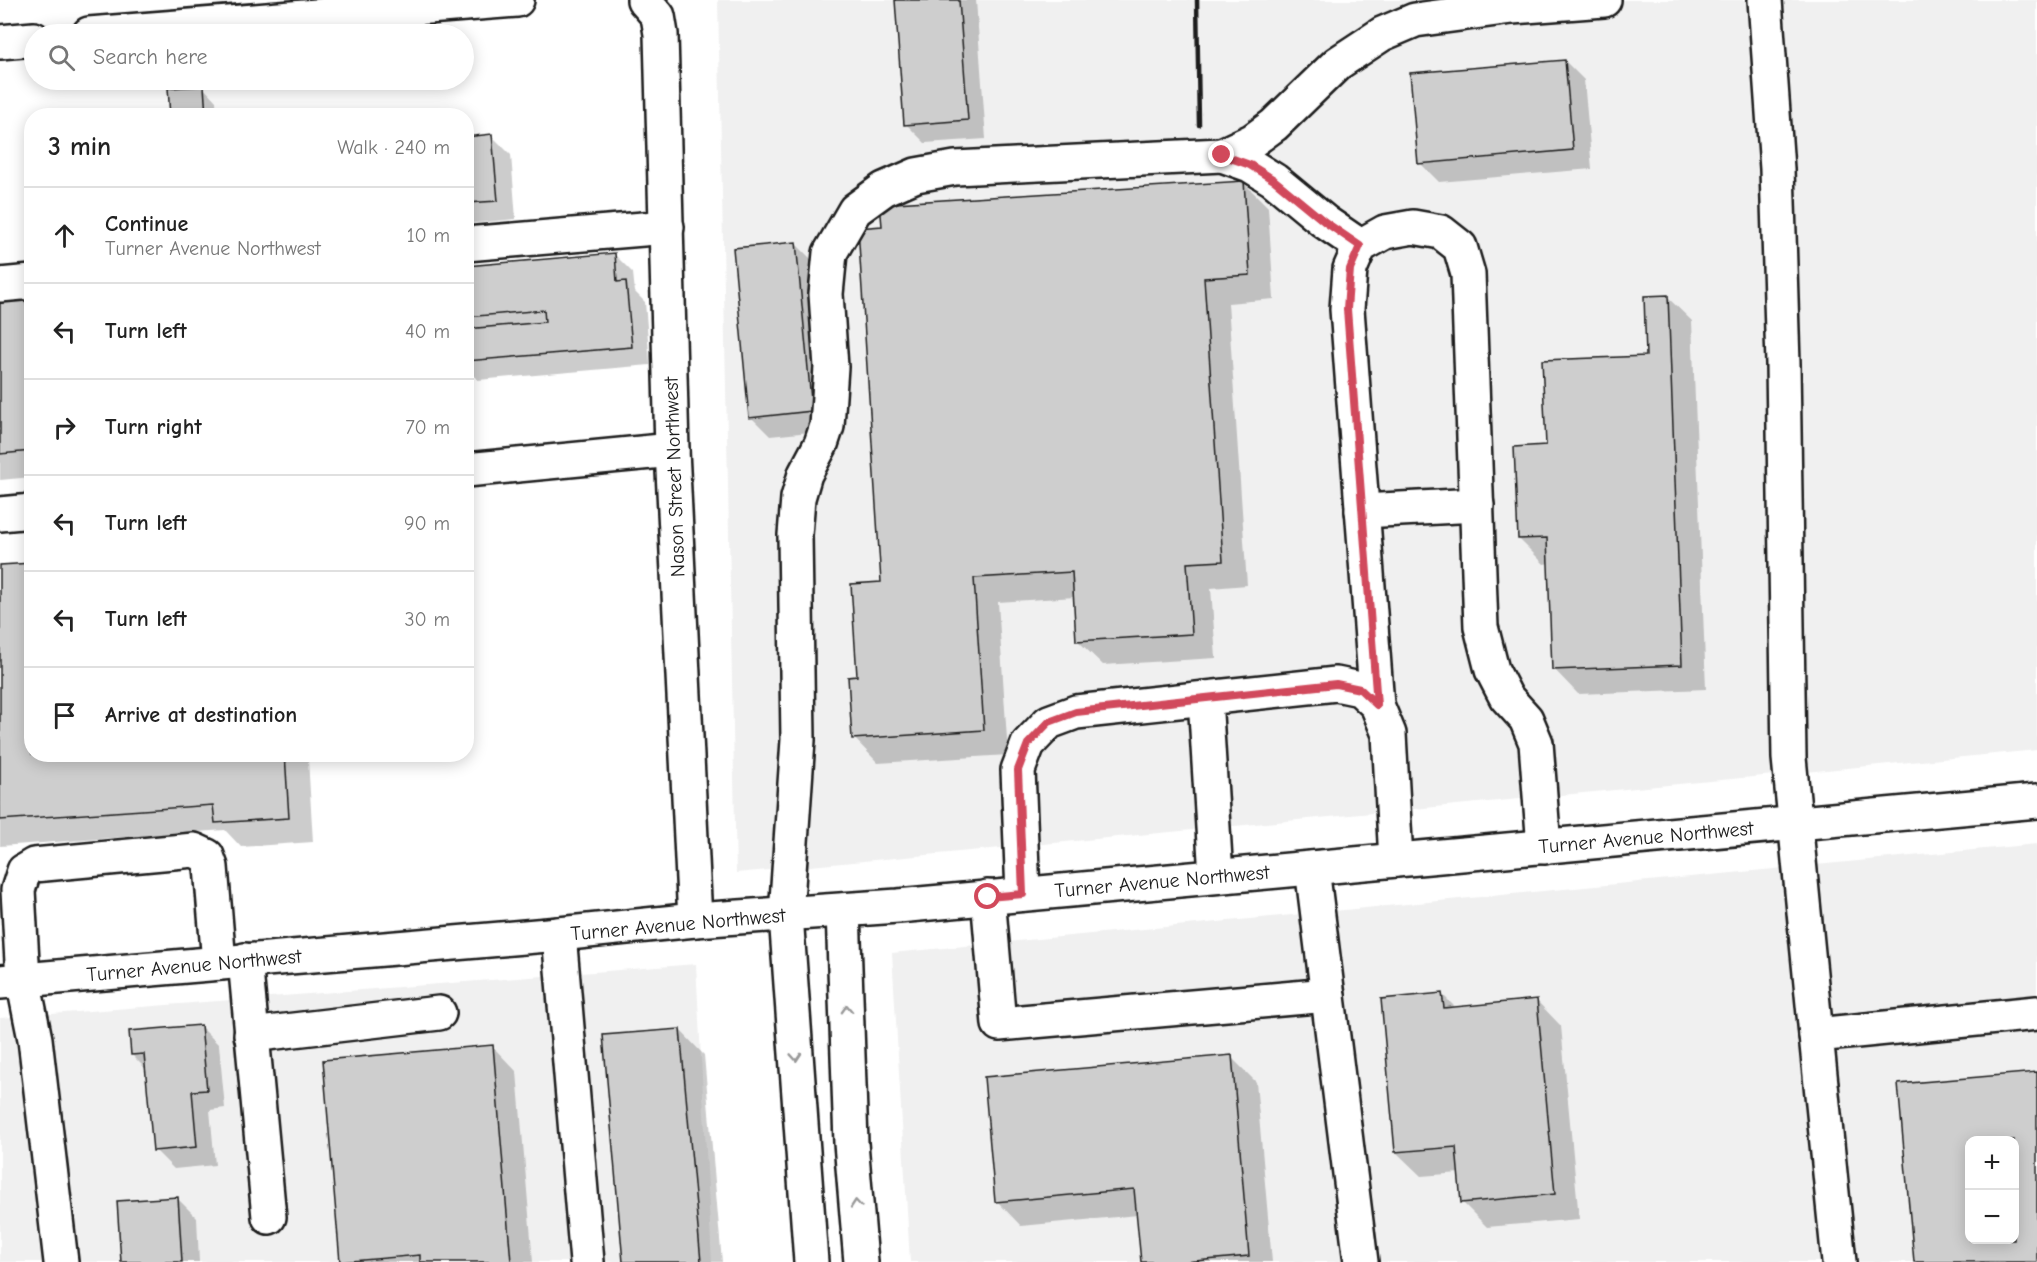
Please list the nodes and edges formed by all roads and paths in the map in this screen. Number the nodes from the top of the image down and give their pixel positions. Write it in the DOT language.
graph roads {
  1 [pos="517,0"];
  2 [pos="644,0"];
  3 [pos="1604,0"];
  4 [pos="1765,0"];
  5 [pos="443,3"];
  6 [pos="221,12"];
  7 [pos="149,24"];
  8 [pos="24,40"];
  9 [pos="0,42"];
  10 [pos="1222,155"];
  11 [pos="667,227"];
  12 [pos="474,243"];
  13 [pos="1360,246"];
  14 [pos="24,283"];
  15 [pos="0,285"];
  16 [pos="672,450"];
  17 [pos="474,469"];
  18 [pos="1477,505"];
  19 [pos="1362,511"];
  20 [pos="24,512"];
  21 [pos="0,514"];
  22 [pos="1204,698"];
  23 [pos="1377,705"];
  24 [pos="2037,801"];
  25 [pos="1794,824"];
  26 [pos="1544,847"];
  27 [pos="1396,860"];
  28 [pos="1312,867"];
  29 [pos="1216,876"];
  30 [pos="1023,894"];
  31 [pos="988,897"];
  32 [pos="843,910"];
  33 [pos="786,915"];
  34 [pos="694,920"];
  35 [pos="559,934"];
  36 [pos="232,962"];
  37 [pos="11,981"];
  38 [pos="1328,995"];
  39 [pos="439,1013"];
  40 [pos="2037,1013"];
  41 [pos="251,1035"];
  42 [pos="1816,1035"];
  43 [pos="269,1217"];
  44 [pos="61,1262"];
  45 [pos="587,1262"];
  46 [pos="811,1262"];
  47 [pos="861,1262"];
  48 [pos="1361,1262"];
  49 [pos="1839,1262"];
  1 -- 5 [label="main road"];
  2 -- 11 [label="main road, Nason Street Northwest"];
  3 -- 10 [label="main road"];
  4 -- 25 [label="main road"];
  5 -- 6 [label="main road"];
  6 -- 7 [label="main road"];
  8 -- 9 [label="main road"];
  10 -- 13 [label="main road"];
  10 -- 33 [label="main road"];
  11 -- 12 [label="main road"];
  11 -- 16 [label="main road, Nason Street Northwest"];
  13 -- 18 [label="main road"];
  13 -- 19 [label="main road"];
  14 -- 15 [label="main road"];
  16 -- 17 [label="main road"];
  16 -- 34 [label="main road, Nason Street Northwest"];
  18 -- 19 [label="main road"];
  18 -- 26 [label="main road"];
  19 -- 23 [label="main road"];
  20 -- 21 [label="main road"];
  22 -- 23 [label="main road"];
  22 -- 29 [label="main road"];
  22 -- 30 [label="main road"];
  23 -- 27 [label="main road"];
  24 -- 25 [label="main road, Turner Avenue Northwest"];
  25 -- 26 [label="main road, Turner Avenue Northwest"];
  25 -- 42 [label="main road"];
  26 -- 27 [label="main road, Turner Avenue Northwest"];
  27 -- 28 [label="main road, Turner Avenue Northwest"];
  28 -- 29 [label="main road, Turner Avenue Northwest"];
  28 -- 38 [label="main road"];
  29 -- 30 [label="main road, Turner Avenue Northwest"];
  30 -- 31 [label="main road, Turner Avenue Northwest"];
  31 -- 32 [label="main road, Turner Avenue Northwest"];
  31 -- 38 [label="main road"];
  32 -- 33 [label="main road, Turner Avenue Northwest"];
  47 -- 32 [label="main road, one-way"];
  33 -- 34 [label="main road, Turner Avenue Northwest"];
  33 -- 46 [label="main road, one-way"];
  34 -- 35 [label="main road, Turner Avenue Northwest"];
  35 -- 36 [label="main road, Turner Avenue Northwest"];
  35 -- 45 [label="main road"];
  36 -- 37 [label="main road, Turner Avenue Northwest"];
  36 -- 37 [label="main road"];
  36 -- 41 [label="main road"];
  37 -- 44 [label="main road"];
  38 -- 48 [label="main road"];
  39 -- 41 [label="main road"];
  40 -- 42 [label="main road"];
  41 -- 43 [label="main road"];
  42 -- 49 [label="main road"];
}
